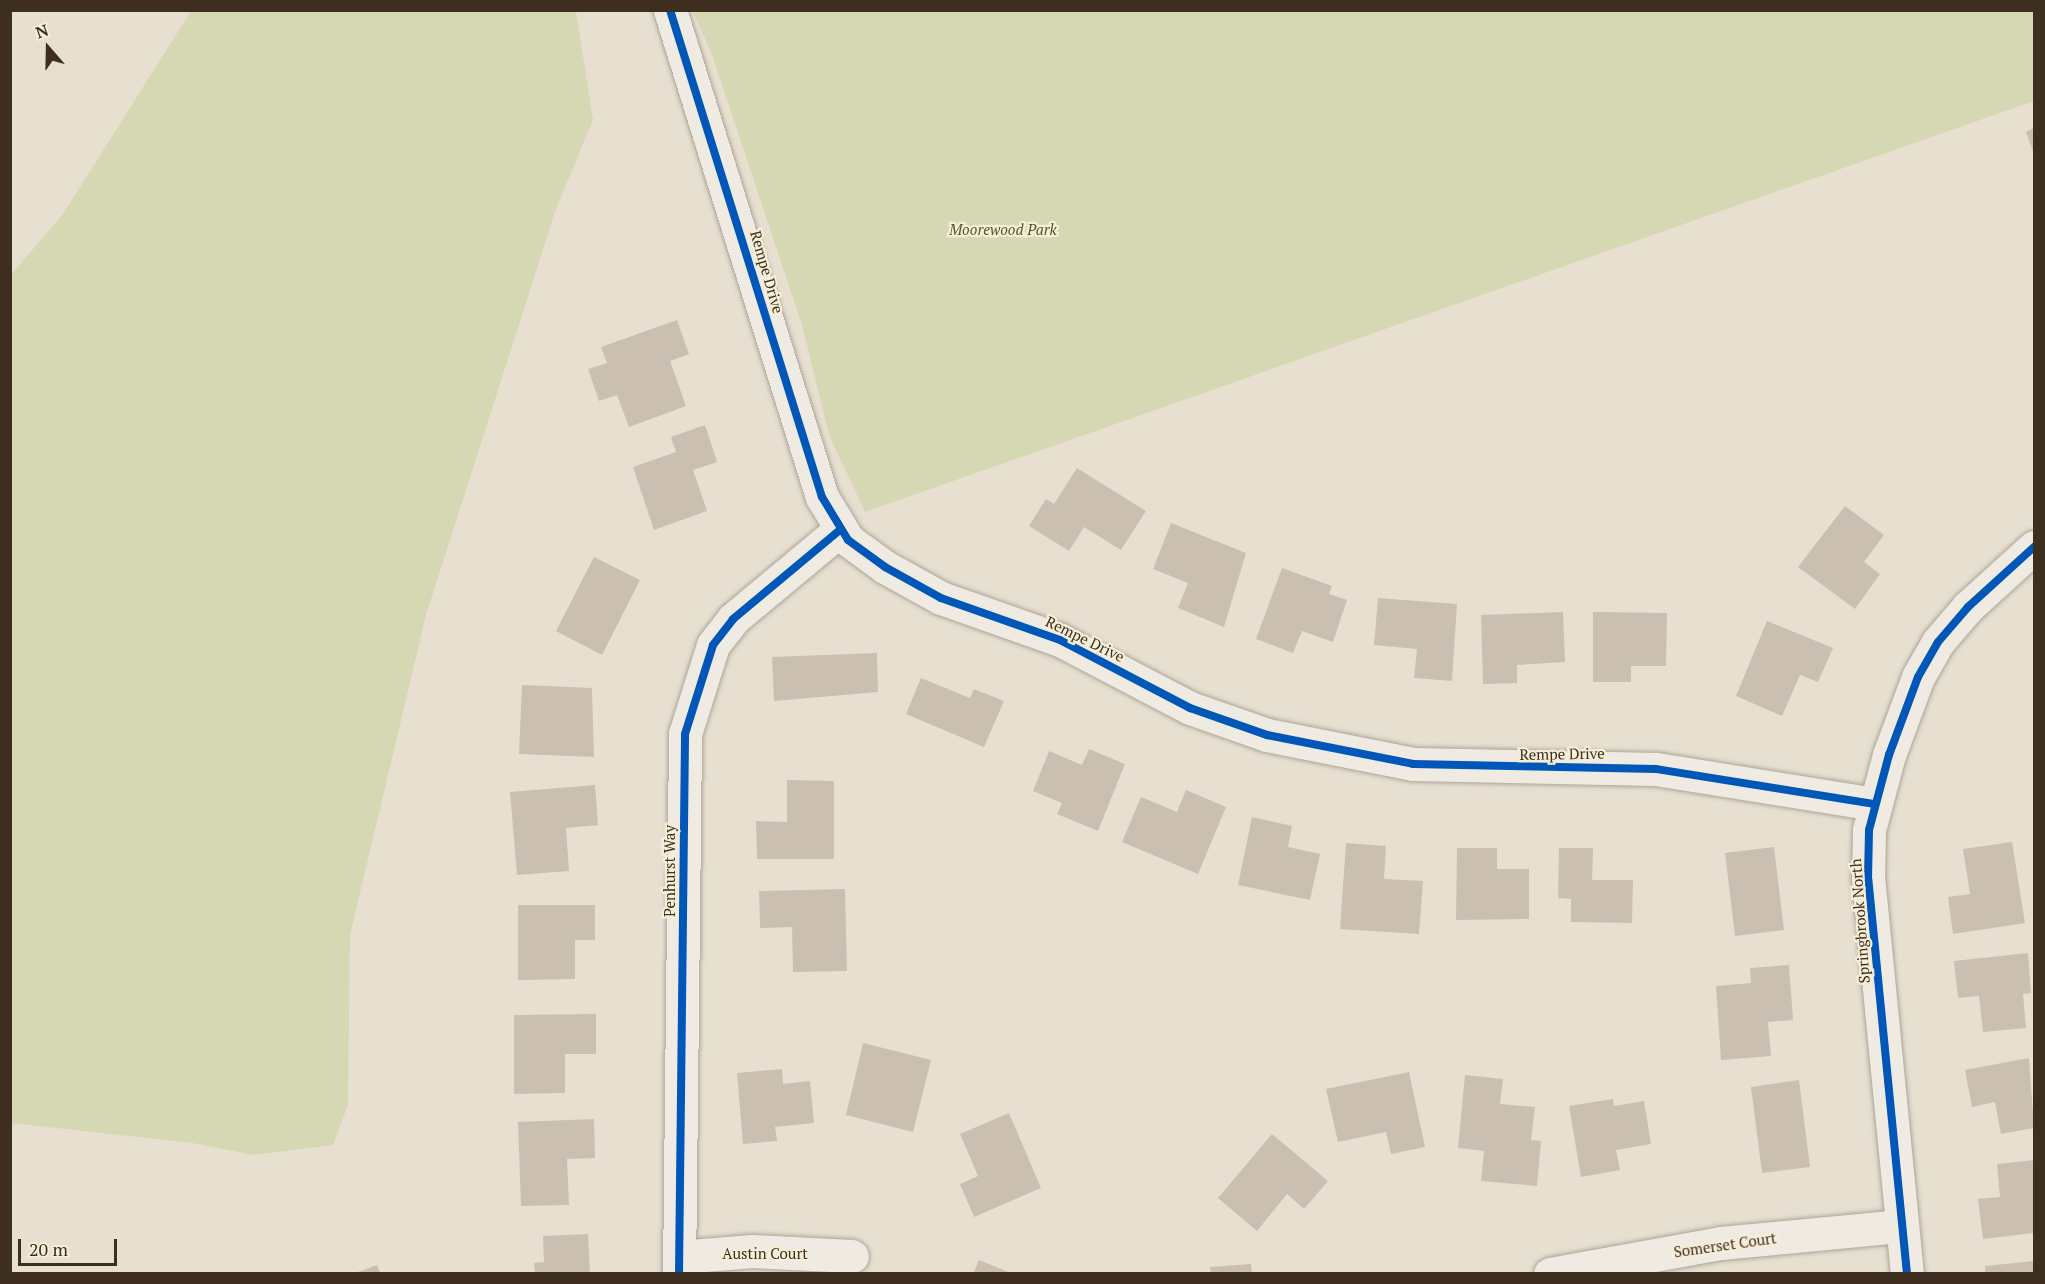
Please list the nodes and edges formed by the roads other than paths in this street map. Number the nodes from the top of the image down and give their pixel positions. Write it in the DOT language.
graph roads {
  1 [pos="670,10"];
  2 [pos="840,530"];
  3 [pos="2034,547"];
  4 [pos="1874,804"];
  5 [pos="1902,1226"];
  6 [pos="852,1256"];
  7 [pos="679,1265"];
  8 [pos="1550,1274"];
  9 [pos="1907,1274"];
  1 -- 2 [label="street, Rempe Drive"];
  2 -- 4 [label="street, Rempe Drive"];
  2 -- 7 [label="street, Penhurst Way"];
  3 -- 4 [label="street, Springbrook North"];
  4 -- 5 [label="street, Springbrook North"];
  5 -- 8 [label="street, Somerset Court"];
  5 -- 9 [label="street, Springbrook North"];
  6 -- 7 [label="street, Austin Court"];
}
